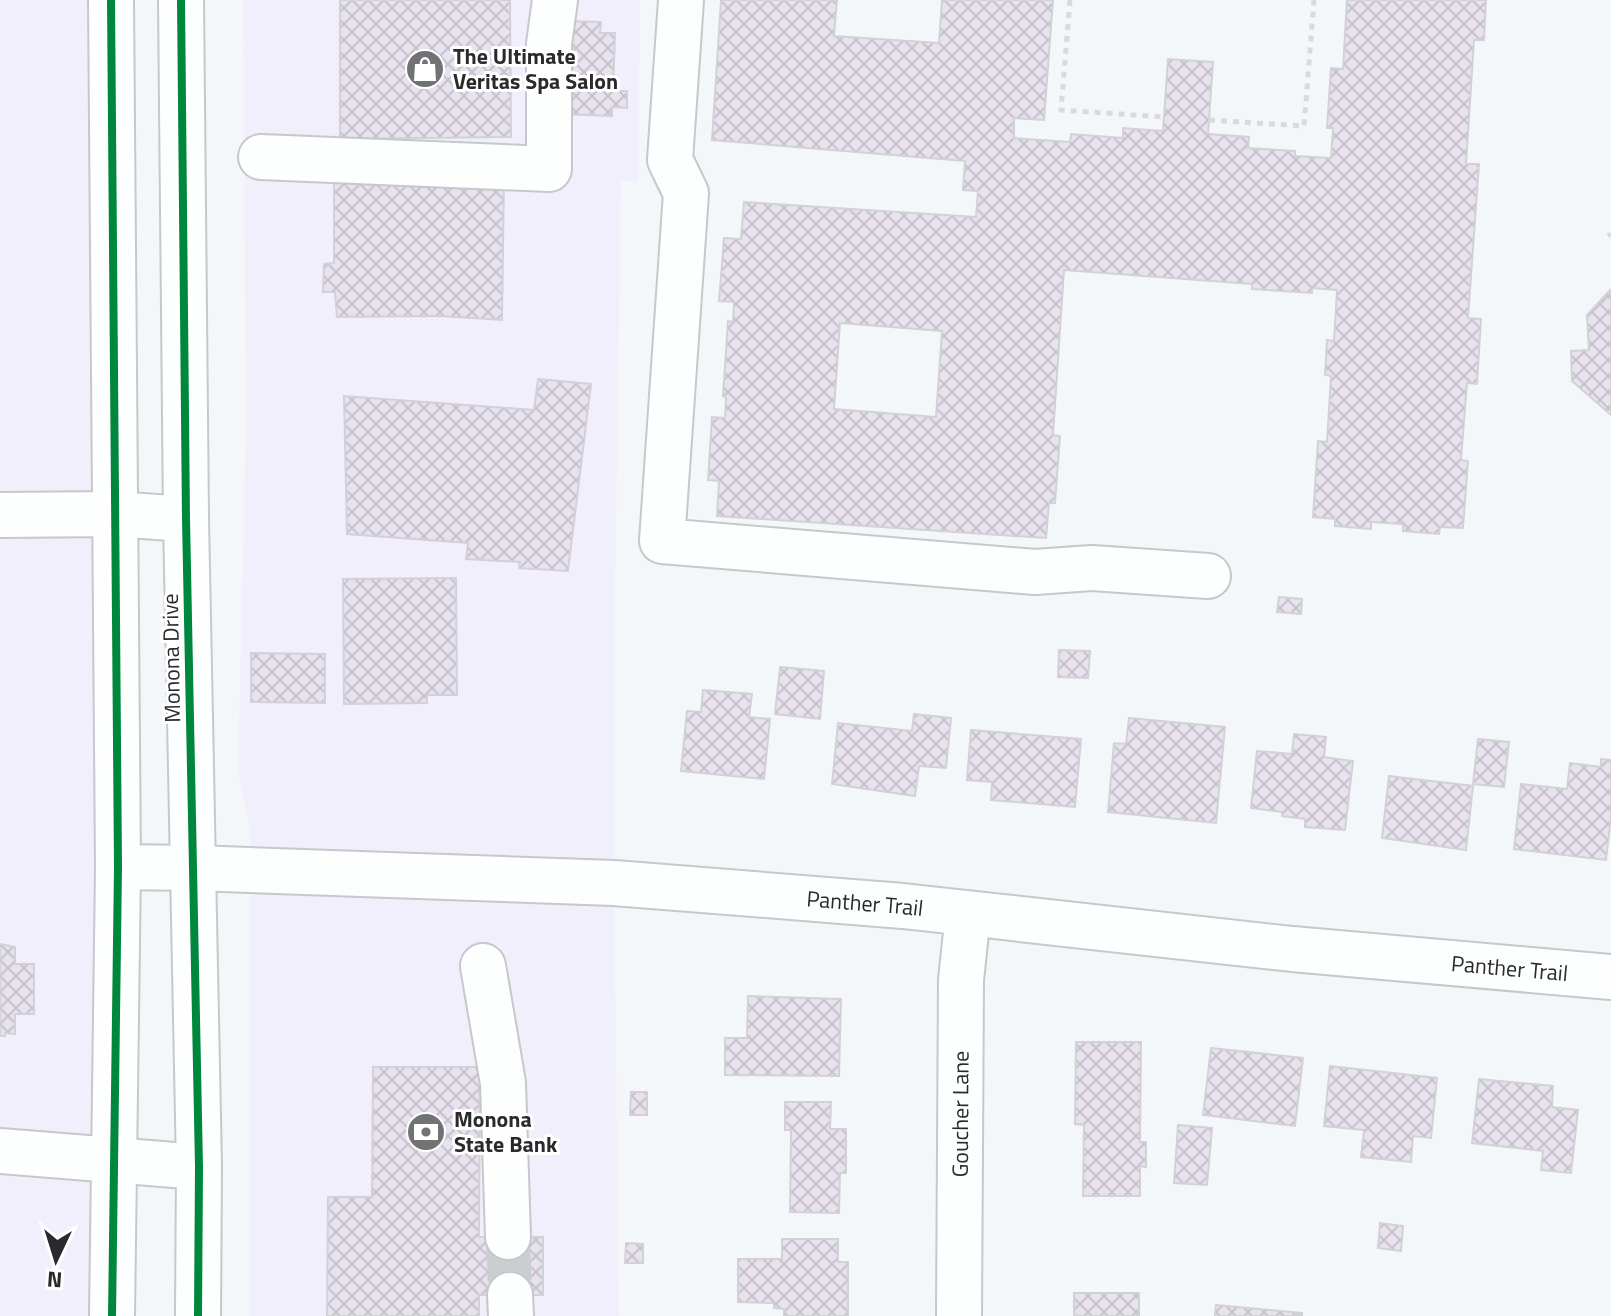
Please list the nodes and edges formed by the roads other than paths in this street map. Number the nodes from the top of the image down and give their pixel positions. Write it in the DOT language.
graph roads {
  1 [pos="111,0"];
  2 [pos="181,0"];
  3 [pos="555,0"];
  4 [pos="681,0"];
  5 [pos="261,157"];
  6 [pos="114,514"];
  7 [pos="0,515"];
  8 [pos="186,519"];
  9 [pos="1208,576"];
  10 [pos="118,867"];
  11 [pos="194,868"];
  12 [pos="968,914"];
  13 [pos="483,966"];
  14 [pos="1611,977"];
  15 [pos="0,1151"];
  16 [pos="113,1158"];
  17 [pos="199,1167"];
  18 [pos="508,1237"];
  19 [pos="112,1316"];
  20 [pos="198,1316"];
  21 [pos="959,1316"];
  1 -- 6 [label="street"];
  2 -- 8 [label="street, Monona Drive"];
  3 -- 5 [label="street"];
  4 -- 9 [label="street"];
  6 -- 7 [label="street"];
  6 -- 8 [label="street"];
  6 -- 10 [label="street"];
  8 -- 11 [label="street, Monona Drive"];
  10 -- 11 [label="street, Panther Trail"];
  10 -- 16 [label="street"];
  11 -- 12 [label="street, Panther Trail"];
  11 -- 17 [label="street, Monona Drive"];
  12 -- 14 [label="street, Panther Trail"];
  12 -- 21 [label="street, Goucher Lane"];
  13 -- 18 [label="street"];
  15 -- 16 [label="street"];
  16 -- 17 [label="street"];
  16 -- 19 [label="street"];
  17 -- 20 [label="street, Monona Drive"];
}
